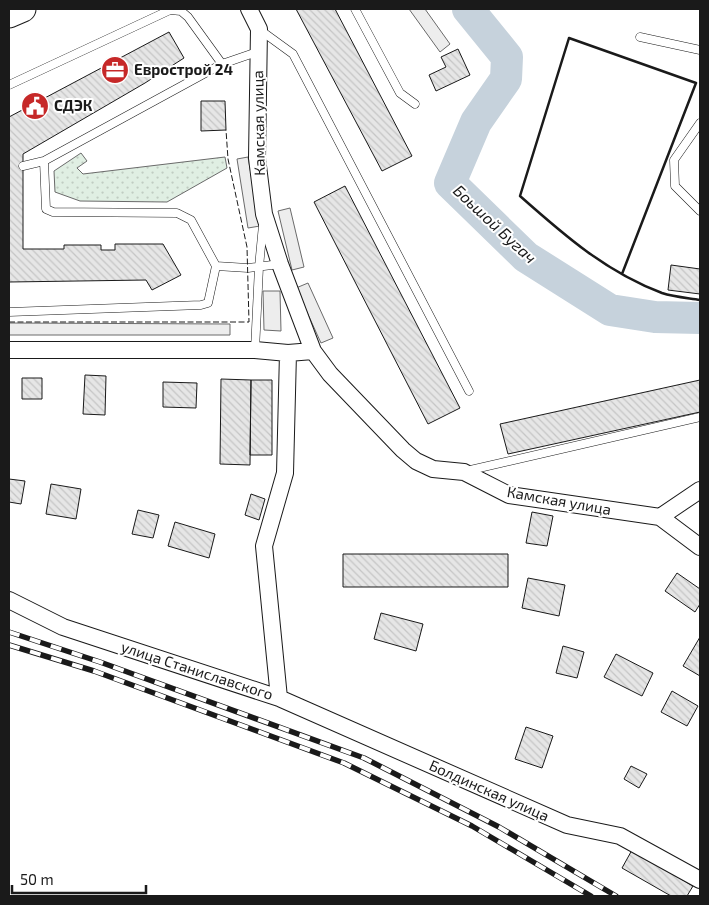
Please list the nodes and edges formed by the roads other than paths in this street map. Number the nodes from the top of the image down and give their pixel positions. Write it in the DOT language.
graph roads {
  1 [pos="23,9"];
  2 [pos="249,9"];
  3 [pos="355,9"];
  4 [pos="9,15"];
  5 [pos="258,29"];
  6 [pos="640,37"];
  7 [pos="700,50"];
  8 [pos="257,52"];
  9 [pos="222,64"];
  10 [pos="9,85"];
  11 [pos="415,104"];
  12 [pos="700,123"];
  13 [pos="44,160"];
  14 [pos="23,166"];
  15 [pos="700,211"];
  16 [pos="264,214"];
  17 [pos="280,264"];
  18 [pos="216,266"];
  19 [pos="259,267"];
  20 [pos="9,312"];
  21 [pos="9,350"];
  22 [pos="256,350"];
  23 [pos="313,351"];
  24 [pos="288,353"];
  25 [pos="469,391"];
  26 [pos="700,417"];
  27 [pos="464,472"];
  28 [pos="700,490"];
  29 [pos="660,517"];
  30 [pos="700,547"];
  31 [pos="9,600"];
  32 [pos="279,698"];
  33 [pos="700,880"];
  1 -- 4 [label="main road"];
  2 -- 5 [label="street, Камская улица"];
  3 -- 11 [label="lane"];
  5 -- 8 [label="street, Камская улица"];
  5 -- 25 [label="lane"];
  6 -- 7 [label="lane"];
  8 -- 9 [label="lane"];
  8 -- 16 [label="street, Камская улица"];
  9 -- 10 [label="lane"];
  9 -- 13 [label="lane"];
  12 -- 15 [label="lane"];
  13 -- 14 [label="lane"];
  13 -- 18 [label="lane"];
  16 -- 17 [label="street, Камская улица"];
  16 -- 19 [label="lane"];
  17 -- 19 [label="lane"];
  17 -- 23 [label="street, Камская улица"];
  18 -- 19 [label="lane"];
  18 -- 20 [label="lane"];
  19 -- 22 [label="lane"];
  21 -- 22 [label="street"];
  22 -- 24 [label="street"];
  23 -- 24 [label="street"];
  23 -- 27 [label="street, Камская улица"];
  24 -- 32 [label="street, улица Станиславского"];
  26 -- 27 [label="lane"];
  27 -- 29 [label="street, Камская улица"];
  28 -- 29 [label="street"];
  29 -- 30 [label="street"];
  31 -- 32 [label="street, улица Станиславского"];
  32 -- 33 [label="street, Болдинская улица"];
}
